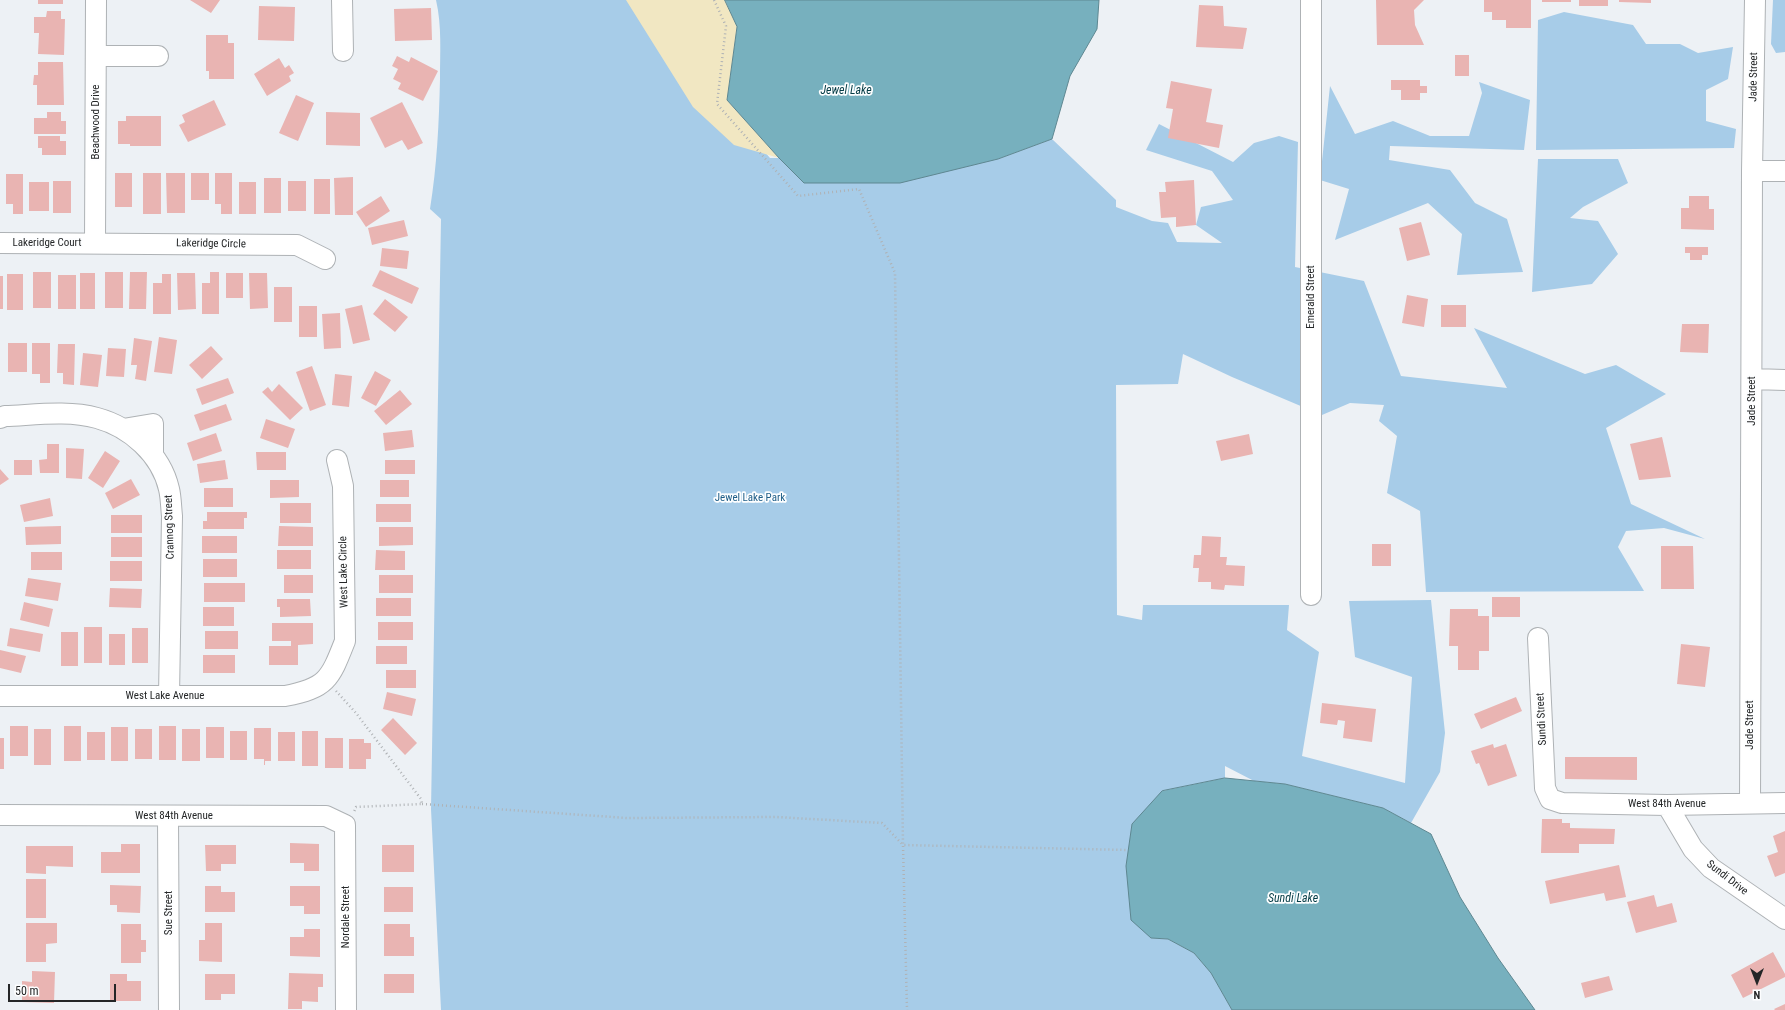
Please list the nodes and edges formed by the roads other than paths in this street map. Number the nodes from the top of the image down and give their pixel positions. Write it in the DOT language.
graph roads {
  1 [pos="96,0"];
  2 [pos="342,0"];
  3 [pos="1311,0"];
  4 [pos="1755,0"];
  5 [pos="343,51"];
  6 [pos="96,56"];
  7 [pos="158,56"];
  8 [pos="1752,171"];
  9 [pos="1785,171"];
  10 [pos="0,243"];
  11 [pos="95,243"];
  12 [pos="325,259"];
  13 [pos="1752,379"];
  14 [pos="1785,380"];
  15 [pos="0,418"];
  16 [pos="337,460"];
  17 [pos="1311,595"];
  18 [pos="1538,638"];
  19 [pos="326,681"];
  20 [pos="0,696"];
  21 [pos="169,696"];
  22 [pos="1550,799"];
  23 [pos="1750,803"];
  24 [pos="1785,803"];
  25 [pos="1667,805"];
  26 [pos="0,815"];
  27 [pos="168,816"];
  28 [pos="345,825"];
  29 [pos="1785,919"];
  30 [pos="169,1010"];
  31 [pos="346,1010"];
  1 -- 6 [label="street, Beachwood Drive"];
  2 -- 5 [label="street"];
  3 -- 17 [label="street, Emerald Street"];
  4 -- 8 [label="street, Jade Street"];
  6 -- 7 [label="street"];
  6 -- 11 [label="street, Beachwood Drive"];
  8 -- 9 [label="street"];
  8 -- 13 [label="street, Jade Street"];
  10 -- 11 [label="street, Lakeridge Court"];
  11 -- 12 [label="street, Lakeridge Circle"];
  13 -- 14 [label="street"];
  13 -- 23 [label="street, Jade Street"];
  15 -- 21 [label="street, Crannog Street"];
  16 -- 19 [label="street, West Lake Circle"];
  18 -- 22 [label="street, Sundi Street"];
  19 -- 21 [label="street, West Lake Avenue"];
  20 -- 21 [label="street, West Lake Avenue"];
  22 -- 25 [label="street, West 84th Avenue"];
  23 -- 24 [label="street, West 84th Avenue"];
  23 -- 25 [label="street, West 84th Avenue"];
  25 -- 29 [label="street, Sundi Drive"];
  26 -- 27 [label="street, West 84th Avenue"];
  27 -- 28 [label="street, West 84th Avenue"];
  27 -- 30 [label="street, Sue Street"];
  28 -- 31 [label="street, Nordale Street"];
}
